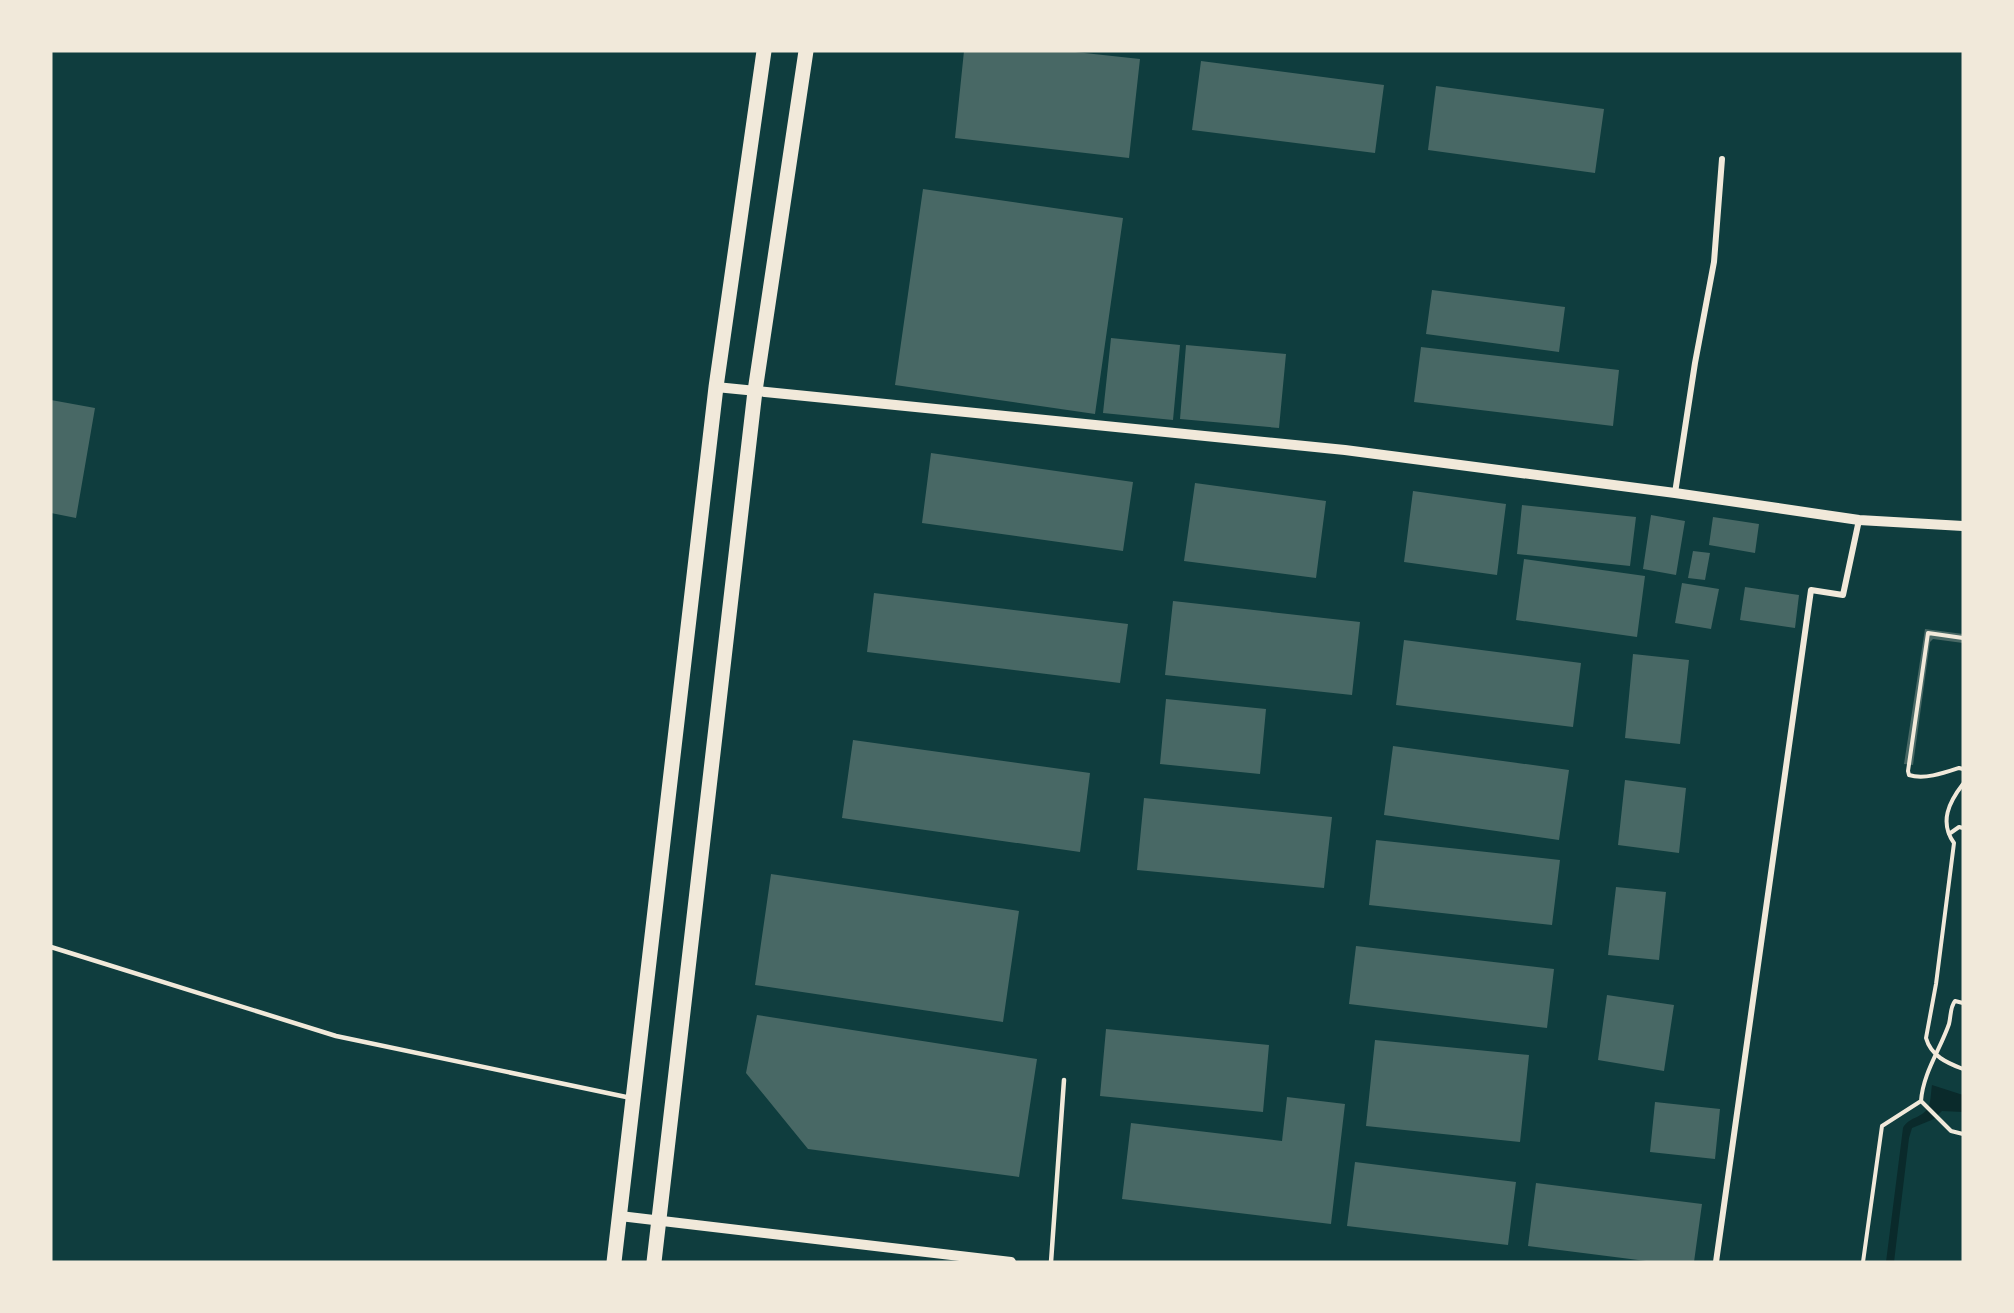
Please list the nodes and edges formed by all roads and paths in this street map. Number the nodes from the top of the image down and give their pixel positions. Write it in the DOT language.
graph roads {
  1 [pos="764,51"];
  2 [pos="806,51"];
  3 [pos="1722,159"];
  4 [pos="716,387"];
  5 [pos="755,391"];
  6 [pos="1675,493"];
  7 [pos="1859,520"];
  8 [pos="1963,526"];
  9 [pos="1963,638"];
  10 [pos="1963,769"];
  11 [pos="1963,784"];
  12 [pos="1963,828"];
  13 [pos="1949,834"];
  14 [pos="51,947"];
  15 [pos="1963,1003"];
  16 [pos="1936,1055"];
  17 [pos="1963,1070"];
  18 [pos="1064,1080"];
  19 [pos="634,1098"];
  20 [pos="1921,1101"];
  21 [pos="1963,1134"];
  22 [pos="620,1216"];
  23 [pos="658,1222"];
  24 [pos="614,1262"];
  25 [pos="654,1262"];
  26 [pos="1011,1262"];
  27 [pos="1051,1262"];
  28 [pos="1716,1262"];
  29 [pos="1863,1262"];
  1 -- 4 [label="main road"];
  2 -- 5 [label="main road"];
  3 -- 6 [label="street"];
  4 -- 5 [label="street"];
  4 -- 19 [label="main road"];
  5 -- 6 [label="street"];
  5 -- 23 [label="main road"];
  6 -- 7 [label="street"];
  7 -- 8 [label="street"];
  7 -- 28 [label="street"];
  9 -- 10 [label="path"];
  11 -- 13 [label="path"];
  12 -- 13 [label="path"];
  13 -- 16 [label="path"];
  14 -- 19 [label="lane"];
  15 -- 16 [label="path"];
  16 -- 17 [label="path"];
  16 -- 20 [label="path"];
  18 -- 27 [label="lane"];
  19 -- 22 [label="main road"];
  20 -- 21 [label="path"];
  20 -- 29 [label="path"];
  22 -- 23 [label="street"];
  22 -- 24 [label="main road"];
  23 -- 25 [label="main road"];
  23 -- 26 [label="street"];
}
